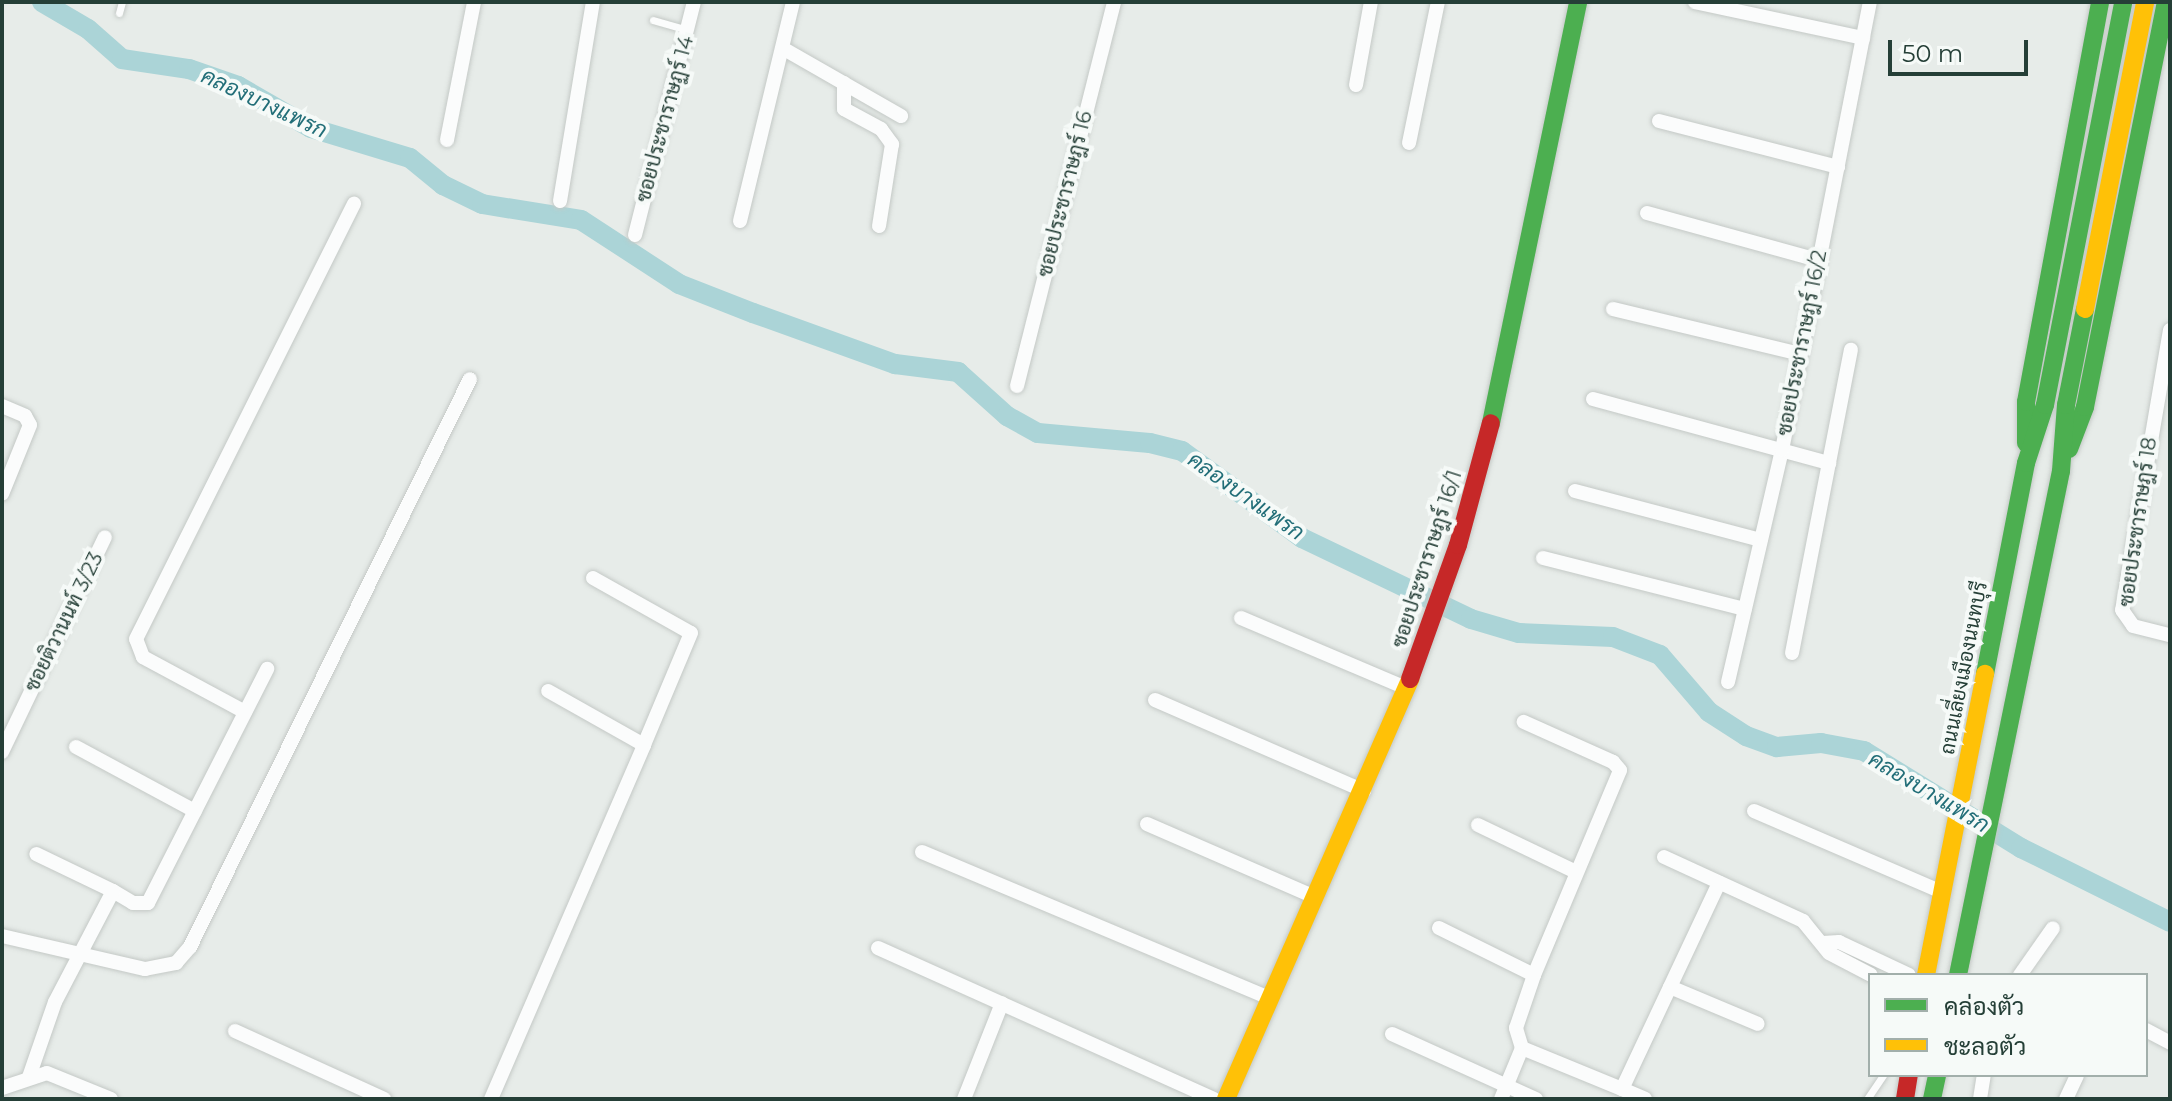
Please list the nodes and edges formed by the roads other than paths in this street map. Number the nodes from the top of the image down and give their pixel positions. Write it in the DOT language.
graph roads {
  1 [pos="122,2"];
  2 [pos="474,2"];
  3 [pos="593,2"];
  4 [pos="694,2"];
  5 [pos="793,2"];
  6 [pos="1114,2"];
  7 [pos="1371,2"];
  8 [pos="1438,2"];
  9 [pos="1578,2"];
  10 [pos="1695,2"];
  11 [pos="1870,2"];
  12 [pos="2100,2"];
  13 [pos="2123,2"];
  14 [pos="2145,2"];
  15 [pos="2166,2"];
  16 [pos="119,13"];
  17 [pos="653,20"];
  18 [pos="689,30"];
  19 [pos="1863,38"];
  20 [pos="784,49"];
  21 [pos="844,83"];
  22 [pos="1356,85"];
  23 [pos="901,116"];
  24 [pos="1659,121"];
  25 [pos="447,140"];
  26 [pos="1409,143"];
  27 [pos="1838,167"];
  28 [pos="560,201"];
  29 [pos="354,203"];
  30 [pos="1647,213"];
  31 [pos="740,221"];
  32 [pos="879,226"];
  33 [pos="635,235"];
  34 [pos="1818,260"];
  35 [pos="1613,309"];
  36 [pos="2170,330"];
  37 [pos="1851,350"];
  38 [pos="1800,354"];
  39 [pos="470,379"];
  40 [pos="1017,386"];
  41 [pos="1593,399"];
  42 [pos="2,406"];
  43 [pos="1782,450"];
  44 [pos="1829,463"];
  45 [pos="2026,463"];
  46 [pos="2061,471"];
  47 [pos="1575,491"];
  48 [pos="2,494"];
  49 [pos="105,537"];
  50 [pos="1761,540"];
  51 [pos="1543,558"];
  52 [pos="593,578"];
  53 [pos="1745,609"];
  54 [pos="1241,618"];
  55 [pos="2170,635"];
  56 [pos="1792,653"];
  57 [pos="267,669"];
  58 [pos="1728,682"];
  59 [pos="1406,688"];
  60 [pos="548,691"];
  61 [pos="1155,700"];
  62 [pos="245,712"];
  63 [pos="1524,722"];
  64 [pos="644,745"];
  65 [pos="76,747"];
  66 [pos="2,752"];
  67 [pos="1364,791"];
  68 [pos="195,811"];
  69 [pos="1754,811"];
  70 [pos="1147,824"];
  71 [pos="1478,825"];
  72 [pos="922,852"];
  73 [pos="36,854"];
  74 [pos="1664,857"];
  75 [pos="1576,872"];
  76 [pos="1719,883"];
  77 [pos="113,891"];
  78 [pos="1942,892"];
  79 [pos="1315,897"];
  80 [pos="1439,928"];
  81 [pos="2053,928"];
  82 [pos="2,936"];
  83 [pos="1823,943"];
  84 [pos="878,948"];
  85 [pos="77,956"];
  86 [pos="1868,973"];
  87 [pos="1905,973"];
  88 [pos="1926,973"];
  89 [pos="1958,973"];
  90 [pos="2021,973"];
  91 [pos="1534,975"];
  92 [pos="1670,987"];
  93 [pos="1270,998"];
  94 [pos="1002,1003"];
  95 [pos="1758,1024"];
  96 [pos="235,1031"];
  97 [pos="2148,1031"];
  98 [pos="1392,1034"];
  99 [pos="2170,1043"];
  100 [pos="1522,1048"];
  101 [pos="29,1077"];
  102 [pos="1882,1077"];
  103 [pos="1909,1077"];
  104 [pos="1937,1077"];
  105 [pos="1984,1077"];
  106 [pos="2076,1077"];
  107 [pos="2,1088"];
  108 [pos="1622,1089"];
  109 [pos="1504,1092"];
  110 [pos="111,1099"];
  111 [pos="384,1099"];
  112 [pos="491,1099"];
  113 [pos="964,1099"];
  114 [pos="1214,1099"];
  115 [pos="1226,1099"];
  116 [pos="1536,1099"];
  117 [pos="1645,1099"];
  118 [pos="1867,1099"];
  119 [pos="1905,1099"];
  120 [pos="1932,1099"];
  121 [pos="1980,1099"];
  122 [pos="2066,1099"];
  1 -- 16 [label="lane"];
  2 -- 25 [label="street"];
  3 -- 28 [label="street"];
  4 -- 18 [label="street, ซอยประชาราษฏร์ 14"];
  5 -- 20 [label="street"];
  6 -- 40 [label="street, ซอยประชาราษฎร์ 16"];
  7 -- 22 [label="street"];
  8 -- 26 [label="street"];
  9 -- 59 [label="main road, ซอยประชาราษฎร์ 16/1"];
  10 -- 19 [label="street"];
  11 -- 19 [label="street, ซอยประชาราษฎร์ 16/2"];
  12 -- 45 [label="main road, ถนนเลี่ยงเมืองนนทบุรี"];
  13 -- 45 [label="main road, ถนนเลี่ยงเมืองนนทบุรี"];
  14 -- 46 [label="main road"];
  15 -- 46 [label="main road"];
  17 -- 18 [label="lane"];
  18 -- 33 [label="street, ซอยประชาราษฏร์ 14"];
  19 -- 27 [label="street, ซอยประชาราษฎร์ 16/2"];
  20 -- 21 [label="street"];
  20 -- 31 [label="street"];
  21 -- 23 [label="street"];
  21 -- 32 [label="street"];
  24 -- 27 [label="street"];
  27 -- 34 [label="street, ซอยประชาราษฎร์ 16/2"];
  29 -- 62 [label="street"];
  30 -- 34 [label="street"];
  34 -- 38 [label="street, ซอยประชาราษฎร์ 16/2"];
  35 -- 38 [label="street"];
  36 -- 55 [label="street, ซอยประชาราษฎร์ 18"];
  37 -- 44 [label="street"];
  38 -- 43 [label="street, ซอยประชาราษฎร์ 16/2"];
  39 -- 85 [label="street"];
  41 -- 43 [label="street"];
  42 -- 48 [label="street"];
  43 -- 44 [label="street"];
  43 -- 50 [label="street, ซอยประชาราษฎร์ 16/2"];
  44 -- 56 [label="street"];
  45 -- 78 [label="main road, ถนนเลี่ยงเมืองนนทบุรี"];
  46 -- 89 [label="main road"];
  47 -- 50 [label="street"];
  49 -- 66 [label="street, ซอยติวานนท์ 3/23"];
  50 -- 53 [label="street, ซอยประชาราษฎร์ 16/2"];
  51 -- 53 [label="street"];
  52 -- 64 [label="street"];
  53 -- 58 [label="street, ซอยประชาราษฎร์ 16/2"];
  54 -- 59 [label="street"];
  57 -- 62 [label="street"];
  59 -- 67 [label="main road, ซอยประชาราษฎร์ 16/1"];
  60 -- 64 [label="street"];
  61 -- 67 [label="street"];
  62 -- 68 [label="street"];
  63 -- 75 [label="street"];
  64 -- 112 [label="street"];
  65 -- 68 [label="street"];
  67 -- 79 [label="main road, ซอยประชาราษฎร์ 16/1"];
  68 -- 77 [label="street"];
  69 -- 78 [label="street"];
  70 -- 79 [label="street"];
  71 -- 75 [label="street"];
  72 -- 93 [label="street"];
  73 -- 77 [label="street"];
  74 -- 76 [label="street"];
  75 -- 91 [label="street"];
  76 -- 83 [label="street"];
  76 -- 92 [label="street"];
  77 -- 85 [label="street"];
  78 -- 88 [label="main road, ถนนเลี่ยงเมืองนนทบุรี"];
  79 -- 93 [label="main road, ซอยประชาราษฎร์ 16/1"];
  80 -- 91 [label="street"];
  81 -- 90 [label="street"];
  82 -- 85 [label="street"];
  83 -- 86 [label="street"];
  83 -- 87 [label="street"];
  84 -- 94 [label="street"];
  85 -- 101 [label="street"];
  91 -- 100 [label="street"];
  92 -- 95 [label="street"];
  92 -- 108 [label="street"];
  93 -- 115 [label="main road, ซอยประชาราษฎร์ 16/1"];
  94 -- 113 [label="street"];
  94 -- 114 [label="street"];
  96 -- 111 [label="street"];
  97 -- 99 [label="street"];
  98 -- 109 [label="street"];
  100 -- 108 [label="street"];
  100 -- 109 [label="street"];
  101 -- 107 [label="street"];
  101 -- 110 [label="street"];
  102 -- 118 [label="lane"];
  103 -- 119 [label="main road"];
  104 -- 120 [label="main road"];
  105 -- 121 [label="street"];
  106 -- 122 [label="street"];
  108 -- 117 [label="street"];
  109 -- 116 [label="street"];
}
